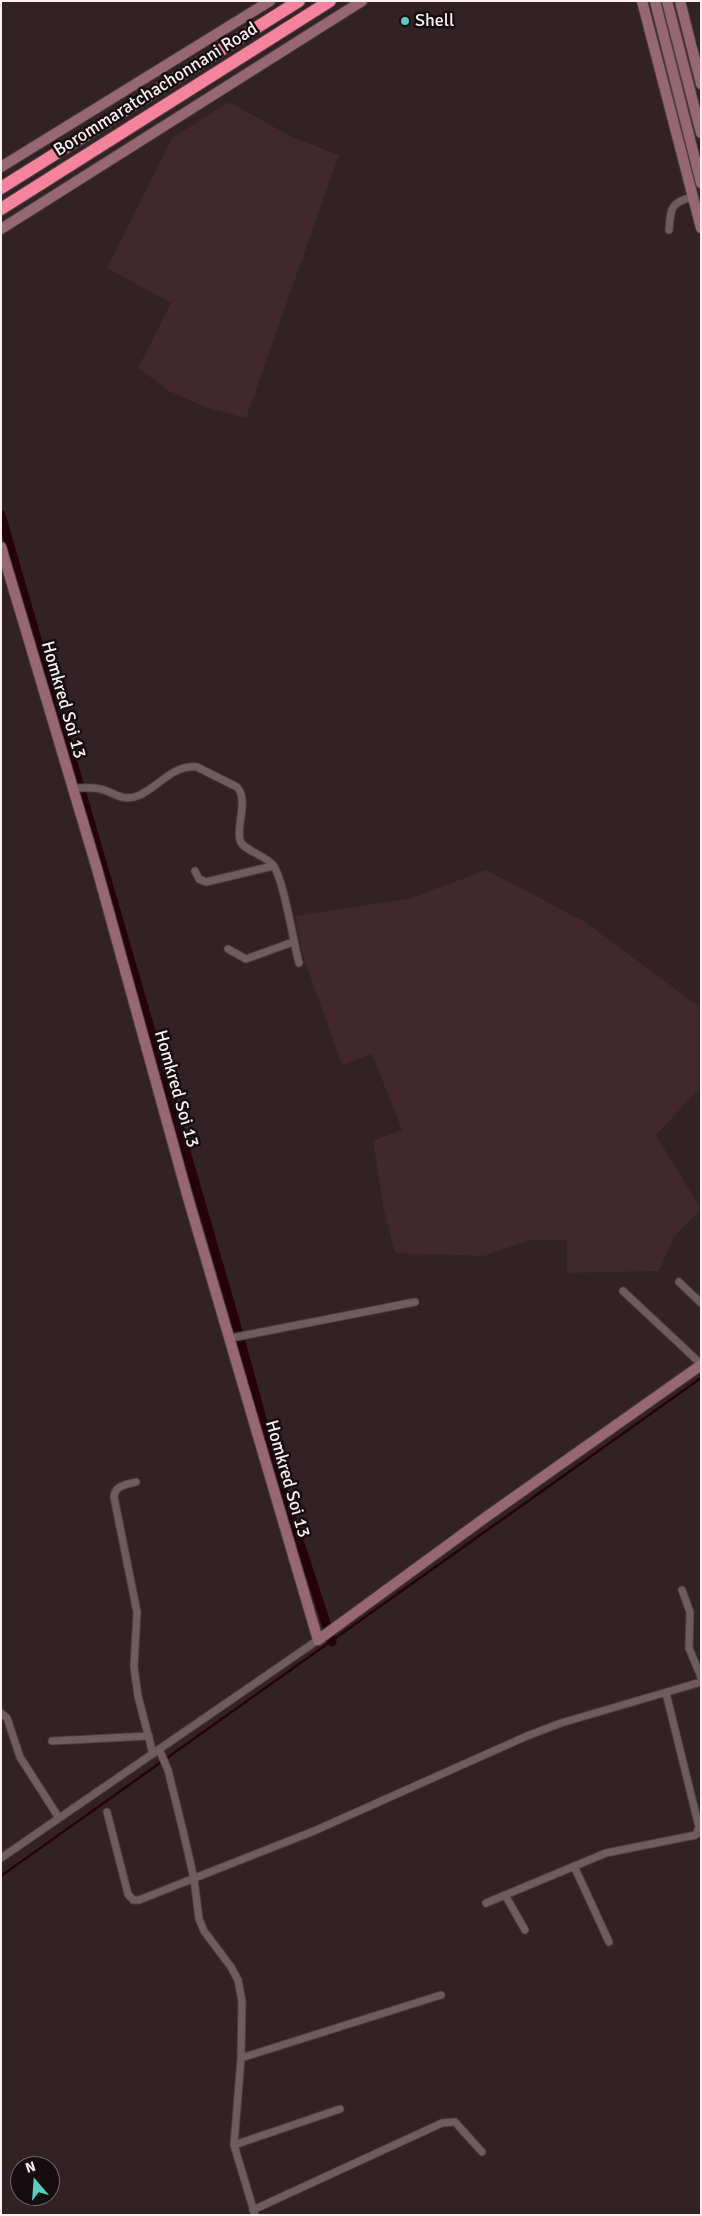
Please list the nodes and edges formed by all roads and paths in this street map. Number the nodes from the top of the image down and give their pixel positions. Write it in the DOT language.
graph roads {
  1 [pos="270,1"];
  2 [pos="299,1"];
  3 [pos="330,1"];
  4 [pos="362,1"];
  5 [pos="642,1"];
  6 [pos="655,1"];
  7 [pos="667,1"];
  8 [pos="680,1"];
  9 [pos="701,84"];
  10 [pos="701,133"];
  11 [pos="1,167"];
  12 [pos="701,183"];
  13 [pos="1,188"];
  14 [pos="692,197"];
  15 [pos="1,209"];
  16 [pos="701,228"];
  17 [pos="1,229"];
  18 [pos="669,230"];
  19 [pos="1,548"];
  20 [pos="78,788"];
  21 [pos="273,866"];
  22 [pos="195,872"];
  23 [pos="293,942"];
  24 [pos="228,949"];
  25 [pos="299,963"];
  26 [pos="678,1282"];
  27 [pos="624,1291"];
  28 [pos="415,1302"];
  29 [pos="701,1303"];
  30 [pos="234,1338"];
  31 [pos="701,1364"];
  32 [pos="136,1482"];
  33 [pos="682,1590"];
  34 [pos="326,1635"];
  35 [pos="701,1677"];
  36 [pos="701,1682"];
  37 [pos="666,1693"];
  38 [pos="1,1713"];
  39 [pos="149,1736"];
  40 [pos="52,1740"];
  41 [pos="158,1753"];
  42 [pos="107,1812"];
  43 [pos="59,1818"];
  44 [pos="698,1835"];
  45 [pos="1,1858"];
  46 [pos="574,1866"];
  47 [pos="194,1879"];
  48 [pos="505,1895"];
  49 [pos="486,1903"];
  50 [pos="525,1930"];
  51 [pos="610,1942"];
  52 [pos="440,1995"];
  53 [pos="241,2058"];
  54 [pos="340,2108"];
  55 [pos="234,2145"];
  56 [pos="482,2152"];
  57 [pos="254,2212"];
  1 -- 11 [label="street"];
  2 -- 13 [label="highway, Borommaratchachonnani Road"];
  3 -- 15 [label="highway, Borommaratchachonnani Road"];
  4 -- 17 [label="street"];
  5 -- 14 [label="street"];
  6 -- 12 [label="street"];
  7 -- 10 [label="street"];
  8 -- 9 [label="street"];
  14 -- 16 [label="street"];
  14 -- 18 [label="street"];
  19 -- 20 [label="street, Homkred Soi 13"];
  20 -- 21 [label="street"];
  20 -- 30 [label="street, Homkred Soi 13"];
  21 -- 22 [label="street"];
  21 -- 23 [label="street"];
  23 -- 24 [label="street"];
  23 -- 25 [label="street"];
  26 -- 29 [label="street"];
  27 -- 31 [label="street"];
  28 -- 30 [label="street"];
  30 -- 34 [label="street, Homkred Soi 13"];
  31 -- 34 [label="street"];
  32 -- 39 [label="street"];
  33 -- 35 [label="street"];
  34 -- 41 [label="street"];
  36 -- 37 [label="street"];
  37 -- 44 [label="street"];
  37 -- 47 [label="street"];
  38 -- 43 [label="street"];
  39 -- 40 [label="street"];
  39 -- 41 [label="street"];
  41 -- 43 [label="street"];
  41 -- 47 [label="street"];
  42 -- 47 [label="street"];
  43 -- 45 [label="street"];
  44 -- 46 [label="street"];
  46 -- 48 [label="street"];
  46 -- 51 [label="street"];
  47 -- 53 [label="street"];
  48 -- 49 [label="street"];
  48 -- 50 [label="street"];
  52 -- 53 [label="street"];
  53 -- 55 [label="street"];
  54 -- 55 [label="street"];
  55 -- 57 [label="street"];
  56 -- 57 [label="street"];
}
